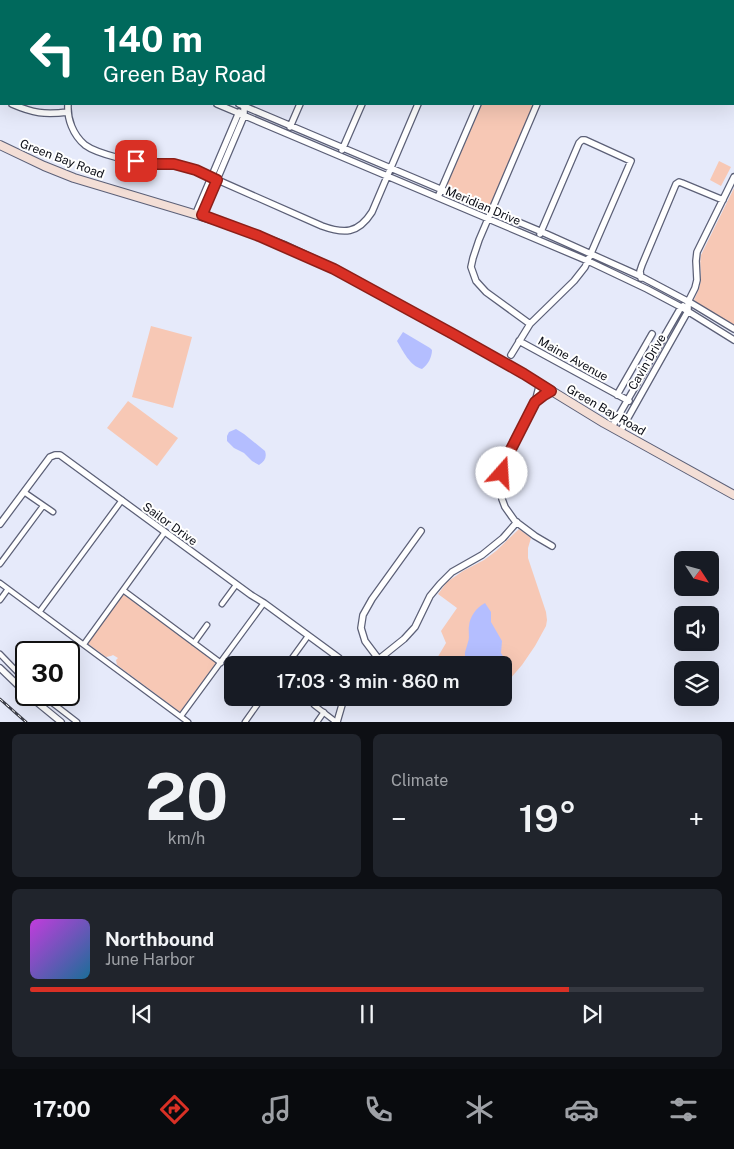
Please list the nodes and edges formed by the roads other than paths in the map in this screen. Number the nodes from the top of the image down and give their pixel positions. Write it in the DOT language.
graph roads {
  1 [pos="15,105"];
  2 [pos="68,105"];
  3 [pos="219,105"];
  4 [pos="242,105"];
  5 [pos="242,105"];
  6 [pos="244,105"];
  7 [pos="300,105"];
  8 [pos="362,105"];
  9 [pos="418,105"];
  10 [pos="478,105"];
  11 [pos="537,105"];
  12 [pos="68,112"];
  13 [pos="238,113"];
  14 [pos="244,116"];
  15 [pos="291,126"];
  16 [pos="288,134"];
  17 [pos="0,145"];
  18 [pos="343,148"];
  19 [pos="340,155"];
  20 [pos="391,168"];
  21 [pos="388,176"];
  22 [pos="210,177"];
  23 [pos="734,177"];
  24 [pos="217,180"];
  25 [pos="441,189"];
  26 [pos="438,197"];
  27 [pos="723,200"];
  28 [pos="492,211"];
  29 [pos="199,214"];
  30 [pos="489,219"];
  31 [pos="542,232"];
  32 [pos="538,240"];
  33 [pos="591,254"];
  34 [pos="588,261"];
  35 [pos="640,276"];
  36 [pos="642,287"];
  37 [pos="688,302"];
  38 [pos="681,307"];
  39 [pos="688,311"];
  40 [pos="530,324"];
  41 [pos="734,329"];
  42 [pos="652,334"];
  43 [pos="734,340"];
  44 [pos="519,341"];
  45 [pos="511,355"];
  46 [pos="540,384"];
  47 [pos="551,391"];
  48 [pos="617,395"];
  49 [pos="627,400"];
  50 [pos="535,402"];
  51 [pos="635,404"];
  52 [pos="616,430"];
  53 [pos="24,492"];
  54 [pos="734,495"];
  55 [pos="122,500"];
  56 [pos="43,506"];
  57 [pos="53,512"];
  58 [pos="517,522"];
  59 [pos="0,524"];
  60 [pos="421,531"];
  61 [pos="165,532"];
  62 [pos="552,546"];
  63 [pos="0,564"];
  64 [pos="0,583"];
  65 [pos="236,585"];
  66 [pos="8,589"];
  67 [pos="123,590"];
  68 [pos="0,600"];
  69 [pos="222,604"];
  70 [pos="264,604"];
  71 [pos="40,612"];
  72 [pos="207,625"];
  73 [pos="308,636"];
  74 [pos="194,643"];
  75 [pos="84,644"];
  76 [pos="0,654"];
  77 [pos="294,656"];
  78 [pos="336,656"];
  79 [pos="377,656"];
  80 [pos="383,656"];
  81 [pos="221,663"];
  82 [pos="0,668"];
  83 [pos="15,670"];
  84 [pos="15,682"];
  85 [pos="42,706"];
  86 [pos="56,706"];
  87 [pos="256,706"];
  88 [pos="315,706"];
  89 [pos="342,706"];
  90 [pos="324,712"];
  91 [pos="182,716"];
  92 [pos="61,722"];
  93 [pos="77,722"];
  94 [pos="188,722"];
  95 [pos="245,722"];
  96 [pos="317,722"];
  97 [pos="337,722"];
  1 -- 12 [label="street"];
  2 -- 12 [label="street"];
  3 -- 13 [label="street, Meridian Drive"];
  4 -- 13 [label="street"];
  5 -- 14 [label="street"];
  6 -- 15 [label="street, Meridian Drive"];
  7 -- 15 [label="street"];
  8 -- 18 [label="street"];
  9 -- 20 [label="street"];
  10 -- 25 [label="street"];
  11 -- 28 [label="street"];
  12 -- 22 [label="street"];
  13 -- 14 [label="street, Meridian Drive"];
  13 -- 22 [label="street"];
  14 -- 16 [label="street, Meridian Drive"];
  14 -- 24 [label="street"];
  15 -- 16 [label="street"];
  15 -- 18 [label="street, Meridian Drive"];
  16 -- 19 [label="street, Meridian Drive"];
  17 -- 29 [label="main road, Green Bay Road"];
  18 -- 19 [label="street"];
  18 -- 20 [label="street, Meridian Drive"];
  19 -- 21 [label="street, Meridian Drive"];
  20 -- 21 [label="street"];
  20 -- 25 [label="street, Meridian Drive"];
  21 -- 24 [label="street"];
  21 -- 26 [label="street, Meridian Drive"];
  22 -- 24 [label="street"];
  22 -- 29 [label="street"];
  23 -- 27 [label="street, Cavin Drive"];
  24 -- 29 [label="street"];
  25 -- 26 [label="street"];
  25 -- 28 [label="street, Meridian Drive"];
  26 -- 30 [label="street, Meridian Drive"];
  27 -- 35 [label="street"];
  27 -- 37 [label="street, Cavin Drive"];
  28 -- 30 [label="street"];
  28 -- 31 [label="street, Meridian Drive"];
  29 -- 46 [label="main road, Green Bay Road"];
  30 -- 32 [label="street, Meridian Drive"];
  30 -- 40 [label="street"];
  31 -- 32 [label="street"];
  31 -- 33 [label="street, Meridian Drive"];
  31 -- 33 [label="street"];
  32 -- 34 [label="street, Meridian Drive"];
  33 -- 34 [label="street"];
  33 -- 35 [label="street, Meridian Drive"];
  34 -- 36 [label="street, Meridian Drive"];
  34 -- 40 [label="street"];
  35 -- 36 [label="street"];
  35 -- 37 [label="street, Meridian Drive"];
  36 -- 38 [label="street, Meridian Drive"];
  37 -- 38 [label="street, Cavin Drive"];
  37 -- 39 [label="street, Cavin Drive"];
  37 -- 41 [label="street, Meridian Drive"];
  38 -- 39 [label="street, Meridian Drive"];
  38 -- 49 [label="street, Cavin Drive"];
  39 -- 43 [label="street, Meridian Drive"];
  39 -- 51 [label="street, Cavin Drive"];
  40 -- 44 [label="street"];
  42 -- 48 [label="street, Maine Avenue"];
  44 -- 45 [label="street"];
  44 -- 48 [label="street, Maine Avenue"];
  46 -- 47 [label="main road, Green Bay Road"];
  46 -- 50 [label="street"];
  47 -- 50 [label="street"];
  47 -- 52 [label="main road, Green Bay Road"];
  48 -- 49 [label="street, Maine Avenue"];
  49 -- 51 [label="street, Maine Avenue"];
  49 -- 52 [label="street, Cavin Drive"];
  50 -- 58 [label="street"];
  51 -- 52 [label="street, Cavin Drive"];
  52 -- 54 [label="main road, Green Bay Road"];
  53 -- 55 [label="street, Sailor Drive"];
  53 -- 56 [label="street"];
  53 -- 59 [label="street, Sailor Drive"];
  55 -- 61 [label="street, Sailor Drive"];
  55 -- 71 [label="street"];
  56 -- 57 [label="street"];
  56 -- 63 [label="street"];
  58 -- 62 [label="street"];
  58 -- 80 [label="street"];
  60 -- 79 [label="street"];
  61 -- 65 [label="street, Sailor Drive"];
  61 -- 67 [label="street"];
  64 -- 66 [label="street"];
  65 -- 69 [label="street"];
  65 -- 70 [label="street, Sailor Drive"];
  66 -- 68 [label="street"];
  66 -- 71 [label="street"];
  67 -- 74 [label="street"];
  67 -- 75 [label="street"];
  70 -- 73 [label="street, Sailor Drive"];
  70 -- 81 [label="street"];
  71 -- 75 [label="street"];
  72 -- 74 [label="street"];
  73 -- 77 [label="street"];
  73 -- 78 [label="street, Sailor Drive"];
  74 -- 81 [label="street"];
  75 -- 91 [label="street"];
  76 -- 83 [label="street"];
  81 -- 91 [label="street"];
  82 -- 84 [label="street"];
  85 -- 92 [label="street"];
  86 -- 93 [label="street"];
  87 -- 95 [label="street"];
  88 -- 90 [label="street"];
  89 -- 97 [label="street"];
  90 -- 96 [label="street"];
  90 -- 97 [label="street"];
  91 -- 94 [label="street"];
}
